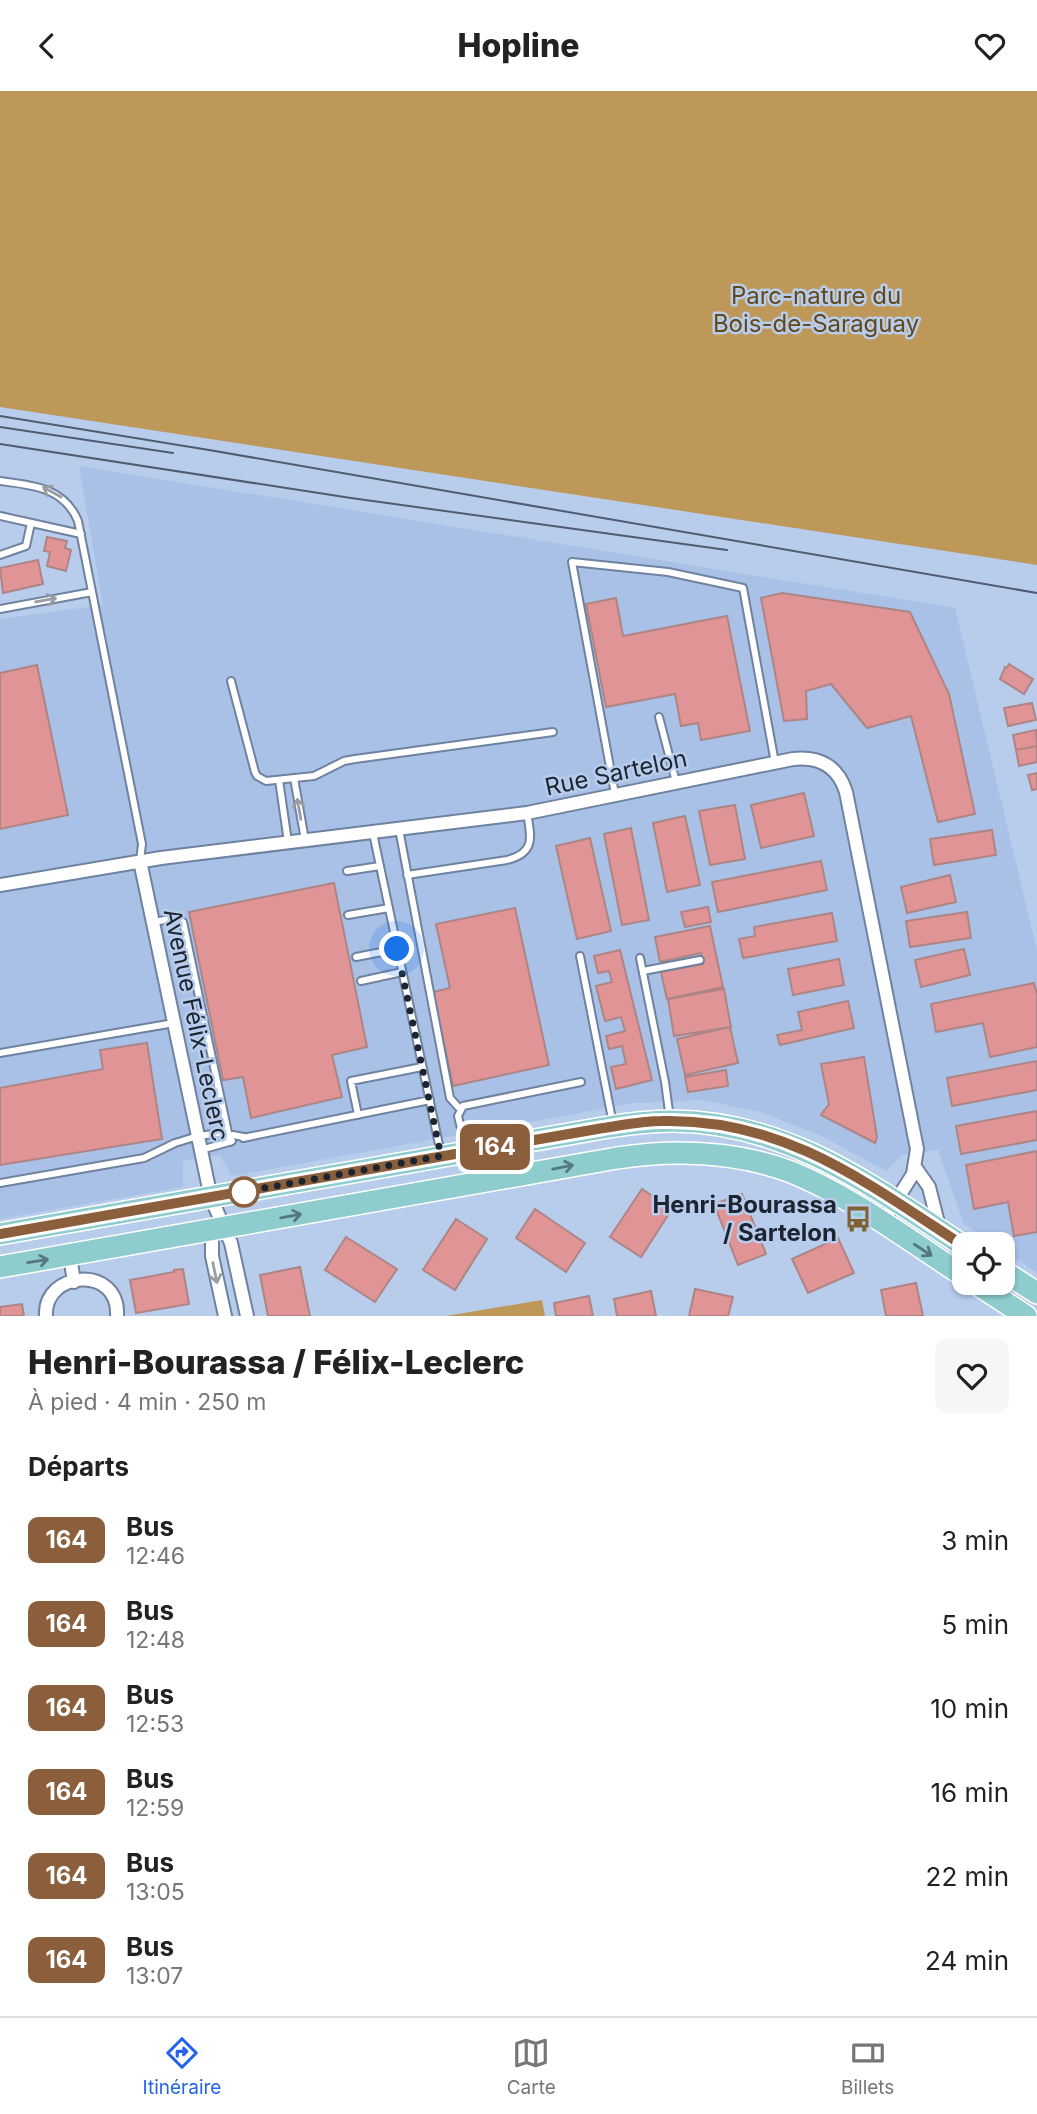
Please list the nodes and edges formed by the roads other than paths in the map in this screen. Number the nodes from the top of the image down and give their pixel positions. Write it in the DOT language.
graph roads {
  1 [pos="0,481"];
  2 [pos="0,516"];
  3 [pos="31,523"];
  4 [pos="81,534"];
  5 [pos="0,555"];
  6 [pos="92,592"];
  7 [pos="0,609"];
  8 [pos="231,681"];
  9 [pos="659,717"];
  10 [pos="553,732"];
  11 [pos="775,763"];
  12 [pos="294,778"];
  13 [pos="279,780"];
  14 [pos="676,782"];
  15 [pos="615,794"];
  16 [pos="527,813"];
  17 [pos="400,828"];
  18 [pos="373,832"];
  19 [pos="305,840"];
  20 [pos="288,842"];
  21 [pos="140,861"];
  22 [pos="380,866"];
  23 [pos="347,871"];
  24 [pos="407,875"];
  25 [pos="0,885"];
  26 [pos="389,908"];
  27 [pos="348,915"];
  28 [pos="153,922"];
  29 [pos="397,949"];
  30 [pos="580,956"];
  31 [pos="356,957"];
  32 [pos="640,958"];
  33 [pos="700,960"];
  34 [pos="643,971"];
  35 [pos="402,972"];
  36 [pos="361,981"];
  37 [pos="174,1023"];
  38 [pos="0,1053"];
  39 [pos="422,1067"];
  40 [pos="581,1083"];
  41 [pos="430,1100"];
  42 [pos="460,1109"];
  43 [pos="358,1115"];
  44 [pos="670,1121"];
  45 [pos="613,1126"];
  46 [pos="198,1136"];
  47 [pos="229,1138"];
  48 [pos="201,1150"];
  49 [pos="466,1152"];
  50 [pos="441,1156"];
  51 [pos="915,1167"];
  52 [pos="0,1183"];
  53 [pos="211,1198"];
  54 [pos="896,1201"];
  55 [pos="882,1223"];
  56 [pos="218,1229"];
  57 [pos="941,1231"];
  58 [pos="0,1234"];
  59 [pos="952,1238"];
  60 [pos="69,1255"];
  61 [pos="0,1267"];
  62 [pos="952,1268"];
  63 [pos="1015,1279"];
  64 [pos="74,1282"];
  65 [pos="1037,1293"];
  66 [pos="994,1295"];
  67 [pos="46,1316"];
  68 [pos="117,1316"];
  69 [pos="225,1316"];
  70 [pos="247,1316"];
  71 [pos="1026,1316"];
  4 -- 1 [label="lane, one-way"];
  2 -- 3 [label="lane"];
  3 -- 4 [label="lane"];
  3 -- 5 [label="lane"];
  4 -- 6 [label="lane"];
  7 -- 6 [label="lane, one-way"];
  6 -- 21 [label="lane"];
  8 -- 13 [label="lane"];
  9 -- 14 [label="lane"];
  10 -- 12 [label="lane"];
  11 -- 14 [label="street, Rue Sartelon"];
  11 -- 15 [label="lane"];
  11 -- 51 [label="street, Rue Sartelon"];
  12 -- 13 [label="lane"];
  19 -- 12 [label="lane, one-way"];
  13 -- 20 [label="lane"];
  14 -- 15 [label="street, Rue Sartelon"];
  15 -- 16 [label="street, Rue Sartelon"];
  16 -- 17 [label="street, Rue Sartelon"];
  16 -- 24 [label="lane"];
  17 -- 18 [label="street, Rue Sartelon"];
  17 -- 24 [label="lane"];
  18 -- 19 [label="street, Rue Sartelon"];
  18 -- 22 [label="lane"];
  19 -- 20 [label="street, Rue Sartelon"];
  20 -- 21 [label="street, Rue Sartelon"];
  21 -- 25 [label="street, Rue Sartelon"];
  21 -- 28 [label="street, Avenue Félix-Leclerc"];
  22 -- 23 [label="lane"];
  22 -- 26 [label="lane"];
  24 -- 42 [label="lane"];
  26 -- 27 [label="lane"];
  26 -- 29 [label="lane"];
  28 -- 37 [label="street, Avenue Félix-Leclerc"];
  28 -- 47 [label="lane"];
  29 -- 31 [label="lane"];
  29 -- 35 [label="lane"];
  30 -- 45 [label="lane"];
  32 -- 34 [label="lane"];
  33 -- 34 [label="lane"];
  34 -- 44 [label="lane"];
  35 -- 36 [label="lane"];
  35 -- 39 [label="lane"];
  37 -- 38 [label="lane"];
  37 -- 46 [label="street, Avenue Félix-Leclerc"];
  39 -- 41 [label="lane"];
  39 -- 43 [label="lane"];
  40 -- 42 [label="lane"];
  41 -- 43 [label="lane"];
  41 -- 50 [label="lane"];
  42 -- 49 [label="lane"];
  43 -- 47 [label="lane"];
  44 -- 45 [label="main road"];
  44 -- 54 [label="main road"];
  45 -- 49 [label="main road"];
  46 -- 47 [label="lane"];
  46 -- 48 [label="street, Avenue Félix-Leclerc"];
  46 -- 52 [label="lane"];
  47 -- 48 [label="lane"];
  48 -- 53 [label="street, Avenue Félix-Leclerc"];
  49 -- 50 [label="main road"];
  50 -- 53 [label="main road"];
  51 -- 54 [label="street"];
  51 -- 57 [label="street, Rue Sartelon"];
  53 -- 56 [label="street, Avenue Félix-Leclerc"];
  53 -- 58 [label="main road"];
  54 -- 55 [label="street"];
  54 -- 57 [label="main road"];
  56 -- 55 [label="main road, one-way"];
  55 -- 62 [label="main road, one-way"];
  56 -- 60 [label="main road"];
  56 -- 69 [label="street, Avenue Félix-Leclerc, one-way"];
  56 -- 70 [label="street, Avenue Félix-Leclerc"];
  57 -- 59 [label="main road"];
  61 -- 60 [label="main road, one-way"];
  60 -- 64 [label="street"];
  63 -- 65 [label="main road"];
  64 -- 67 [label="street"];
  64 -- 68 [label="street"];
  66 -- 71 [label="main road"];
}
